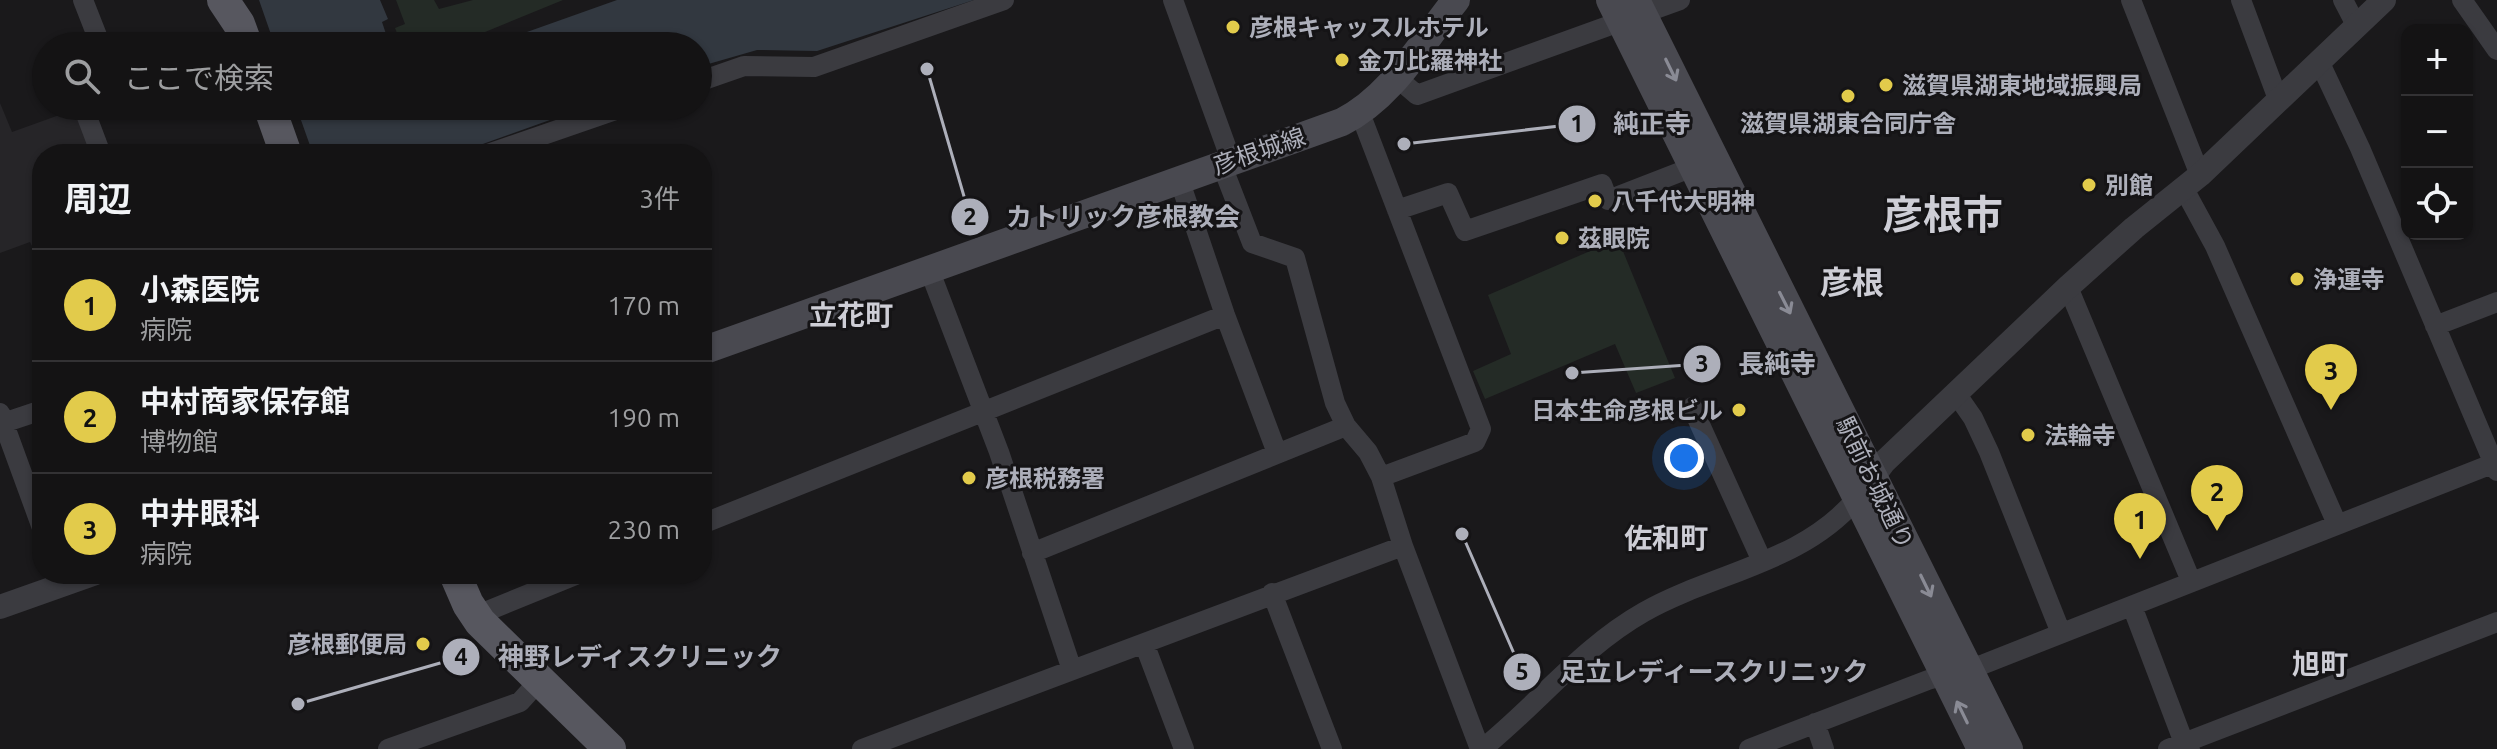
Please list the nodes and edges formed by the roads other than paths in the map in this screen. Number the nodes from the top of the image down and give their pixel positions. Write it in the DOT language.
graph roads {
  1 [pos="83,0"];
  2 [pos="223,0"];
  3 [pos="1004,0"];
  4 [pos="1173,0"];
  5 [pos="1680,0"];
  6 [pos="2131,0"];
  7 [pos="2241,0"];
  8 [pos="2343,0"];
  9 [pos="2384,0"];
  10 [pos="2462,0"];
  11 [pos="1449,3"];
  12 [pos="1628,9"];
  13 [pos="2356,25"];
  14 [pos="96,32"];
  15 [pos="242,32"];
  16 [pos="2497,50"];
  17 [pos="2319,61"];
  18 [pos="712,77"];
  19 [pos="1396,77"];
  20 [pos="2278,99"];
  21 [pos="1360,113"];
  22 [pos="88,120"];
  23 [pos="274,120"];
  24 [pos="586,120"];
  25 [pos="97,144"];
  26 [pos="282,144"];
  27 [pos="517,144"];
  28 [pos="1226,162"];
  29 [pos="1693,167"];
  30 [pos="1179,179"];
  31 [pos="2192,182"];
  32 [pos="1397,210"];
  33 [pos="929,269"];
  34 [pos="2068,287"];
  35 [pos="2497,302"];
  36 [pos="1225,315"];
  37 [pos="2435,326"];
  38 [pos="712,347"];
  39 [pos="1957,395"];
  40 [pos="1692,407"];
  41 [pos="982,410"];
  42 [pos="32,412"];
  43 [pos="1,420"];
  44 [pos="1346,426"];
  45 [pos="1277,453"];
  46 [pos="2496,466"];
  47 [pos="1381,477"];
  48 [pos="1865,488"];
  49 [pos="32,502"];
  50 [pos="712,520"];
  51 [pos="2337,524"];
  52 [pos="1403,546"];
  53 [pos="1032,553"];
  54 [pos="1762,561"];
  55 [pos="2191,581"];
  56 [pos="52,584"];
  57 [pos="460,584"];
  58 [pos="553,584"];
  59 [pos="1272,593"];
  60 [pos="2132,606"];
  61 [pos="0,607"];
  62 [pos="475,616"];
  63 [pos="2497,622"];
  64 [pos="2061,633"];
  65 [pos="1144,643"];
  66 [pos="1072,670"];
  67 [pos="1956,671"];
  68 [pos="539,681"];
  69 [pos="1815,723"];
  70 [pos="2181,747"];
  71 [pos="388,749"];
  72 [pos="610,749"];
  73 [pos="862,749"];
  74 [pos="1184,749"];
  75 [pos="1332,749"];
  76 [pos="1481,749"];
  77 [pos="1749,749"];
  78 [pos="1824,749"];
  79 [pos="1981,749"];
  80 [pos="2009,749"];
  1 -- 14 [label="street"];
  2 -- 15 [label="main road"];
  3 -- 18 [label="street"];
  4 -- 28 [label="street"];
  5 -- 12 [label="street"];
  6 -- 31 [label="street"];
  7 -- 20 [label="street"];
  8 -- 13 [label="street"];
  9 -- 13 [label="street"];
  10 -- 16 [label="street"];
  11 -- 19 [label="main road, 彦根城線"];
  12 -- 19 [label="street"];
  12 -- 29 [label="main road, 駅前お城通り"];
  12 -- 48 [label="main road, 駅前お城通り, one-way"];
  13 -- 17 [label="street"];
  17 -- 20 [label="street"];
  17 -- 37 [label="street"];
  19 -- 21 [label="main road, 彦根城線"];
  20 -- 31 [label="street"];
  21 -- 28 [label="main road, 彦根城線"];
  21 -- 32 [label="street"];
  22 -- 25 [label="street"];
  23 -- 26 [label="main road"];
  24 -- 27 [label="street"];
  28 -- 30 [label="main road, 彦根城線"];
  28 -- 44 [label="street"];
  29 -- 32 [label="street"];
  29 -- 48 [label="main road, 駅前お城通り"];
  30 -- 33 [label="main road, 彦根城線"];
  30 -- 36 [label="street"];
  31 -- 34 [label="street"];
  31 -- 51 [label="street"];
  32 -- 47 [label="street"];
  33 -- 38 [label="main road, 彦根城線"];
  33 -- 41 [label="street"];
  34 -- 39 [label="street"];
  34 -- 55 [label="street"];
  35 -- 37 [label="street"];
  36 -- 41 [label="street"];
  36 -- 45 [label="street"];
  37 -- 46 [label="street"];
  39 -- 48 [label="street"];
  39 -- 64 [label="street"];
  40 -- 54 [label="street"];
  41 -- 50 [label="street"];
  41 -- 53 [label="street"];
  42 -- 43 [label="street"];
  43 -- 49 [label="street"];
  44 -- 45 [label="street"];
  44 -- 47 [label="street"];
  45 -- 53 [label="street"];
  46 -- 51 [label="street"];
  47 -- 52 [label="street"];
  48 -- 54 [label="street"];
  48 -- 67 [label="main road, 駅前お城通り"];
  51 -- 55 [label="street"];
  52 -- 59 [label="street"];
  52 -- 76 [label="street"];
  53 -- 66 [label="street"];
  54 -- 76 [label="street"];
  55 -- 60 [label="street"];
  56 -- 61 [label="street"];
  57 -- 62 [label="main road"];
  58 -- 62 [label="street"];
  59 -- 65 [label="street"];
  59 -- 75 [label="street"];
  60 -- 64 [label="street"];
  60 -- 70 [label="street"];
  62 -- 68 [label="main road"];
  63 -- 70 [label="street"];
  64 -- 67 [label="street"];
  65 -- 66 [label="street"];
  65 -- 74 [label="street"];
  66 -- 73 [label="street"];
  67 -- 69 [label="street"];
  79 -- 67 [label="main road, 駅前お城通り, one-way"];
  67 -- 80 [label="main road, 駅前お城通り"];
  68 -- 71 [label="street"];
  68 -- 72 [label="main road"];
  69 -- 77 [label="street"];
  69 -- 78 [label="street"];
}
